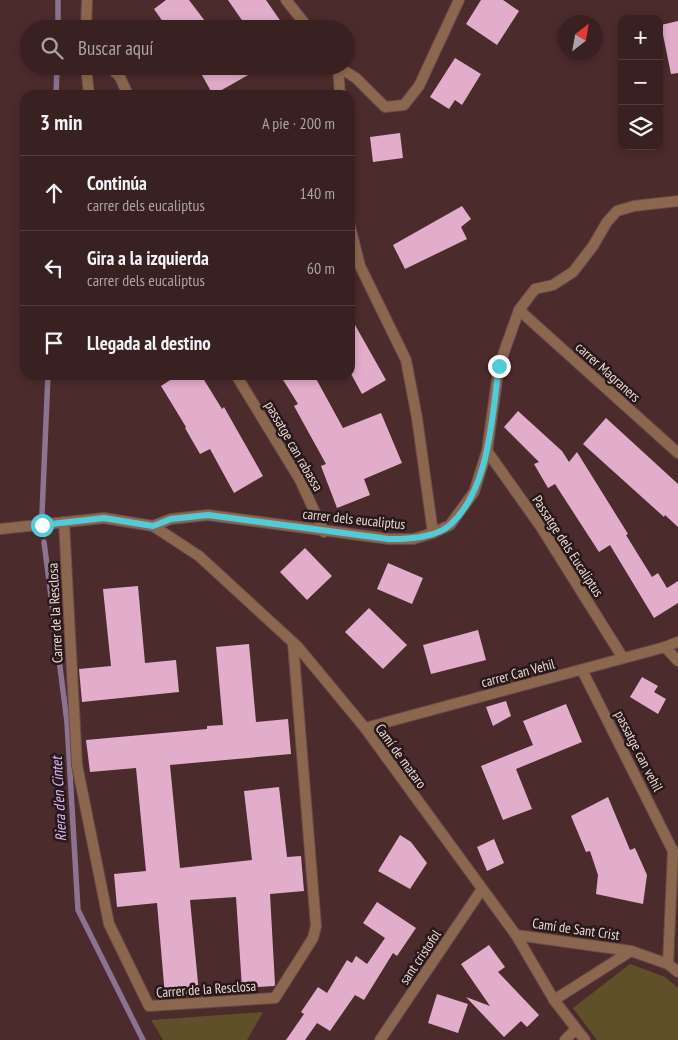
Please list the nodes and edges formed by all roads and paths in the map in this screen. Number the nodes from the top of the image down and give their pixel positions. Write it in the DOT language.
graph roads {
  1 [pos="87,0"];
  2 [pos="286,0"];
  3 [pos="459,0"];
  4 [pos="86,20"];
  5 [pos="302,20"];
  6 [pos="87,75"];
  7 [pos="118,75"];
  8 [pos="339,75"];
  9 [pos="351,75"];
  10 [pos="88,90"];
  11 [pos="126,90"];
  12 [pos="340,90"];
  13 [pos="678,202"];
  14 [pos="355,246"];
  15 [pos="519,310"];
  16 [pos="239,380"];
  17 [pos="487,451"];
  18 [pos="678,453"];
  19 [pos="64,522"];
  20 [pos="153,526"];
  21 [pos="0,529"];
  22 [pos="324,532"];
  23 [pos="433,533"];
  24 [pos="678,642"];
  25 [pos="293,643"];
  26 [pos="664,647"];
  27 [pos="623,658"];
  28 [pos="678,661"];
  29 [pos="582,670"];
  30 [pos="365,728"];
  31 [pos="482,889"];
  32 [pos="516,935"];
  33 [pos="632,951"];
  34 [pos="668,964"];
  35 [pos="678,972"];
  36 [pos="554,1000"];
  37 [pos="576,1029"];
  38 [pos="380,1040"];
  39 [pos="565,1040"];
  40 [pos="585,1040"];
  1 -- 4 [label="street"];
  2 -- 5 [label="street"];
  3 -- 9 [label="street"];
  6 -- 10 [label="street"];
  7 -- 11 [label="street"];
  8 -- 12 [label="street"];
  13 -- 15 [label="street, carrer dels eucaliptus"];
  14 -- 23 [label="street"];
  15 -- 17 [label="street, carrer dels eucaliptus"];
  15 -- 18 [label="street, carrer Magraners"];
  16 -- 22 [label="street, passatge can rabassa"];
  17 -- 23 [label="street, carrer dels eucaliptus"];
  17 -- 27 [label="street, Passatge dels Eucaliptus"];
  19 -- 20 [label="street, carrer dels eucaliptus"];
  19 -- 21 [label="street, carrer dels eucaliptus"];
  19 -- 25 [label="street, Carrer de la Resclosa"];
  20 -- 22 [label="street, carrer dels eucaliptus"];
  20 -- 25 [label="street, Camí de mataro"];
  22 -- 23 [label="street, carrer dels eucaliptus"];
  24 -- 26 [label="street, carrer Can Vehil"];
  25 -- 30 [label="street, Camí de mataro"];
  26 -- 27 [label="street, carrer Can Vehil"];
  26 -- 28 [label="street"];
  27 -- 29 [label="street, carrer Can Vehil"];
  29 -- 30 [label="street, carrer Can Vehil"];
  29 -- 34 [label="street, passatge can vehil"];
  30 -- 31 [label="street, Camí de mataro"];
  31 -- 32 [label="street, Camí de mataro"];
  31 -- 38 [label="street, sant cristofol"];
  32 -- 33 [label="street, Camí de Sant Crist"];
  32 -- 36 [label="street, Camí de mataro"];
  33 -- 34 [label="street, Camí de Sant Crist"];
  33 -- 36 [label="street, Camí de Sant Crist"];
  34 -- 35 [label="street, Camí de Sant Crist"];
  36 -- 37 [label="street, Camí de mataro"];
  37 -- 39 [label="street"];
  37 -- 40 [label="street, Camí de mataro"];
}
